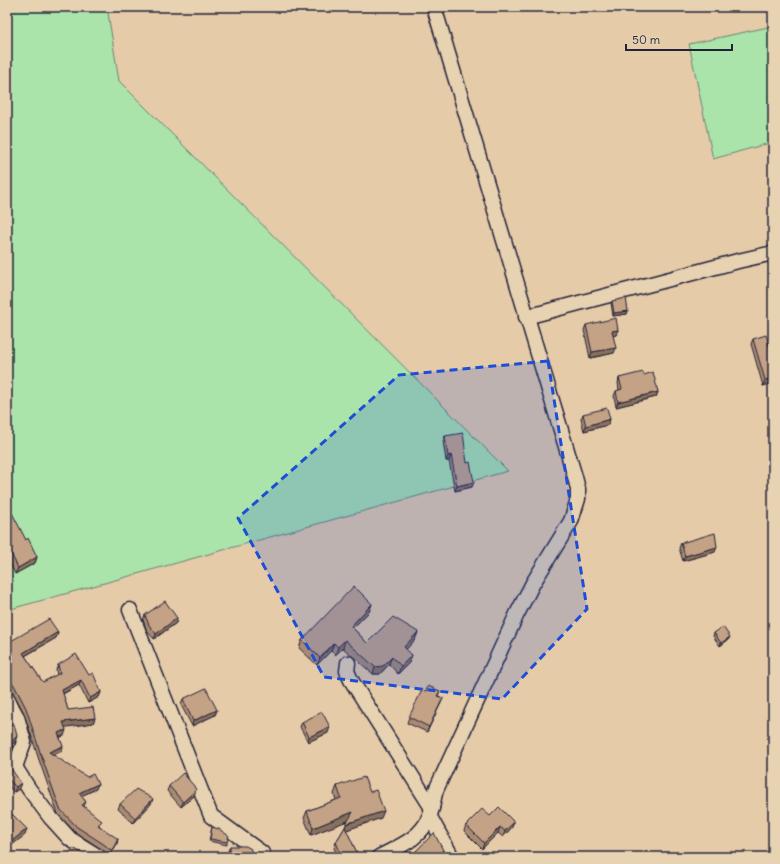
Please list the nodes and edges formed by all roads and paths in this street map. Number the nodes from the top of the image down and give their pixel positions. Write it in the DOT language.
graph roads {
  1 [pos="434,7"];
  2 [pos="773,253"];
  3 [pos="526,317"];
  4 [pos="130,610"];
  5 [pos="348,663"];
  6 [pos="7,699"];
  7 [pos="11,764"];
  8 [pos="431,812"];
  9 [pos="99,857"];
  10 [pos="264,857"];
  11 [pos="379,857"];
  12 [pos="452,857"];
  1 -- 3 [label="street"];
  2 -- 3 [label="street"];
  3 -- 8 [label="street"];
  4 -- 10 [label="street"];
  5 -- 8 [label="street"];
  6 -- 7 [label="street"];
  7 -- 9 [label="street"];
  8 -- 11 [label="street"];
  8 -- 12 [label="street"];
}
